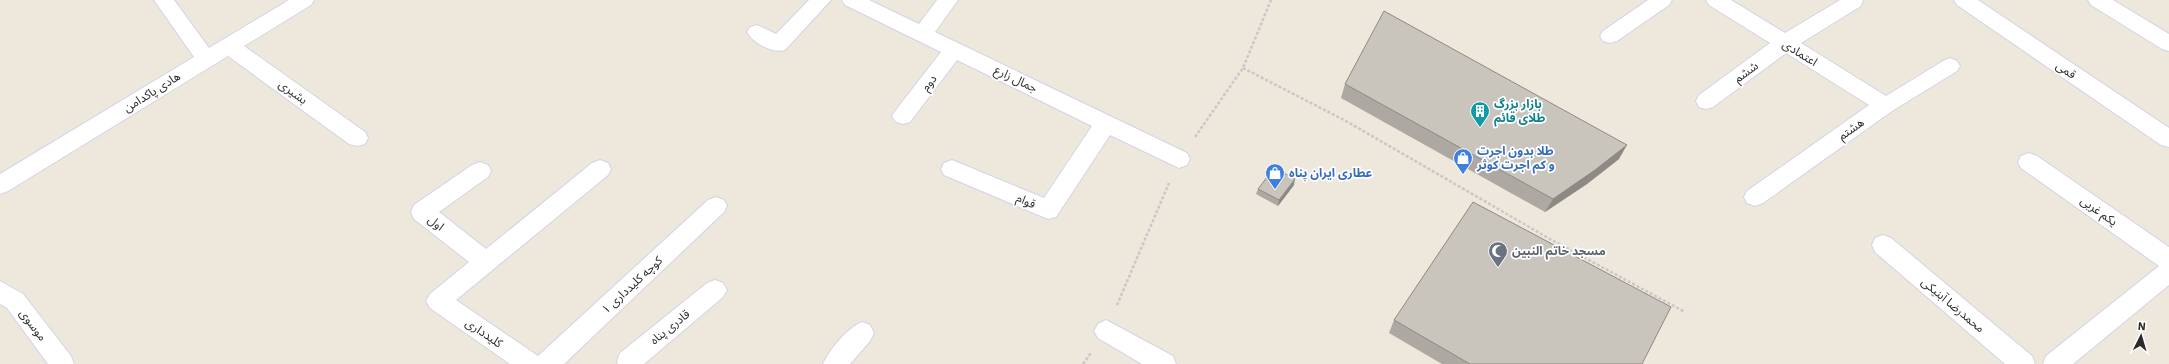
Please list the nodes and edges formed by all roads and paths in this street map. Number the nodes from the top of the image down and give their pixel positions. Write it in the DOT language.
graph roads {
  1 [pos="164,0"];
  2 [pos="304,0"];
  3 [pos="821,0"];
  4 [pos="852,0"];
  5 [pos="948,0"];
  6 [pos="1662,0"];
  7 [pos="1716,0"];
  8 [pos="1964,0"];
  9 [pos="2098,0"];
  10 [pos="1854,1"];
  11 [pos="758,32"];
  12 [pos="923,34"];
  13 [pos="1610,36"];
  14 [pos="1785,43"];
  15 [pos="2169,44"];
  16 [pos="228,45"];
  17 [pos="954,50"];
  18 [pos="206,59"];
  19 [pos="1950,66"];
  20 [pos="1243,68"];
  21 [pos="1706,101"];
  22 [pos="1885,105"];
  23 [pos="903,116"];
  24 [pos="1106,123"];
  25 [pos="357,138"];
  26 [pos="2169,139"];
  27 [pos="1179,159"];
  28 [pos="2029,162"];
  29 [pos="600,169"];
  30 [pos="952,169"];
  31 [pos="480,171"];
  32 [pos="0,185"];
  33 [pos="1755,197"];
  34 [pos="716,206"];
  35 [pos="1883,245"];
  36 [pos="2169,260"];
  37 [pos="486,262"];
  38 [pos="2169,271"];
  39 [pos="715,290"];
  40 [pos="0,291"];
  41 [pos="1685,312"];
  42 [pos="1106,331"];
  43 [pos="862,334"];
  44 [pos="62,364"];
  45 [pos="530,364"];
  46 [pos="547,364"];
  47 [pos="632,364"];
  48 [pos="835,364"];
  49 [pos="1164,364"];
  50 [pos="2023,364"];
  51 [pos="2055,364"];
  1 -- 18 [label="street"];
  2 -- 16 [label="street, هادی پاکدامن"];
  3 -- 11 [label="street"];
  4 -- 12 [label="street, جمال زارع"];
  5 -- 12 [label="street"];
  6 -- 13 [label="street"];
  7 -- 14 [label="street, اعتمادی"];
  8 -- 26 [label="street, قمی"];
  9 -- 15 [label="street"];
  10 -- 14 [label="street, ششم"];
  12 -- 17 [label="street, جمال زارع"];
  14 -- 21 [label="street, ششم"];
  14 -- 22 [label="street, اعتمادی"];
  16 -- 18 [label="street, هادی پاکدامن"];
  16 -- 25 [label="street, بشیری"];
  17 -- 23 [label="street, دوم"];
  17 -- 24 [label="street, جمال زارع"];
  18 -- 32 [label="street, هادی پاکدامن"];
  19 -- 22 [label="street, هشتم"];
  20 -- 41 [label="path"];
  22 -- 33 [label="street, هشتم"];
  24 -- 27 [label="street, جمال زارع"];
  24 -- 30 [label="street, قوام"];
  28 -- 36 [label="street, یکم غربی"];
  29 -- 37 [label="street"];
  31 -- 37 [label="street, اول"];
  34 -- 46 [label="street, کوچه کلیدداری ۱"];
  35 -- 50 [label="street, محمدرضا آبنیکی"];
  37 -- 45 [label="street, کلیدداری"];
  38 -- 51 [label="street"];
  39 -- 47 [label="street, قادری پناه"];
  40 -- 44 [label="street, موسوی"];
  42 -- 49 [label="street"];
  43 -- 48 [label="street"];
}
